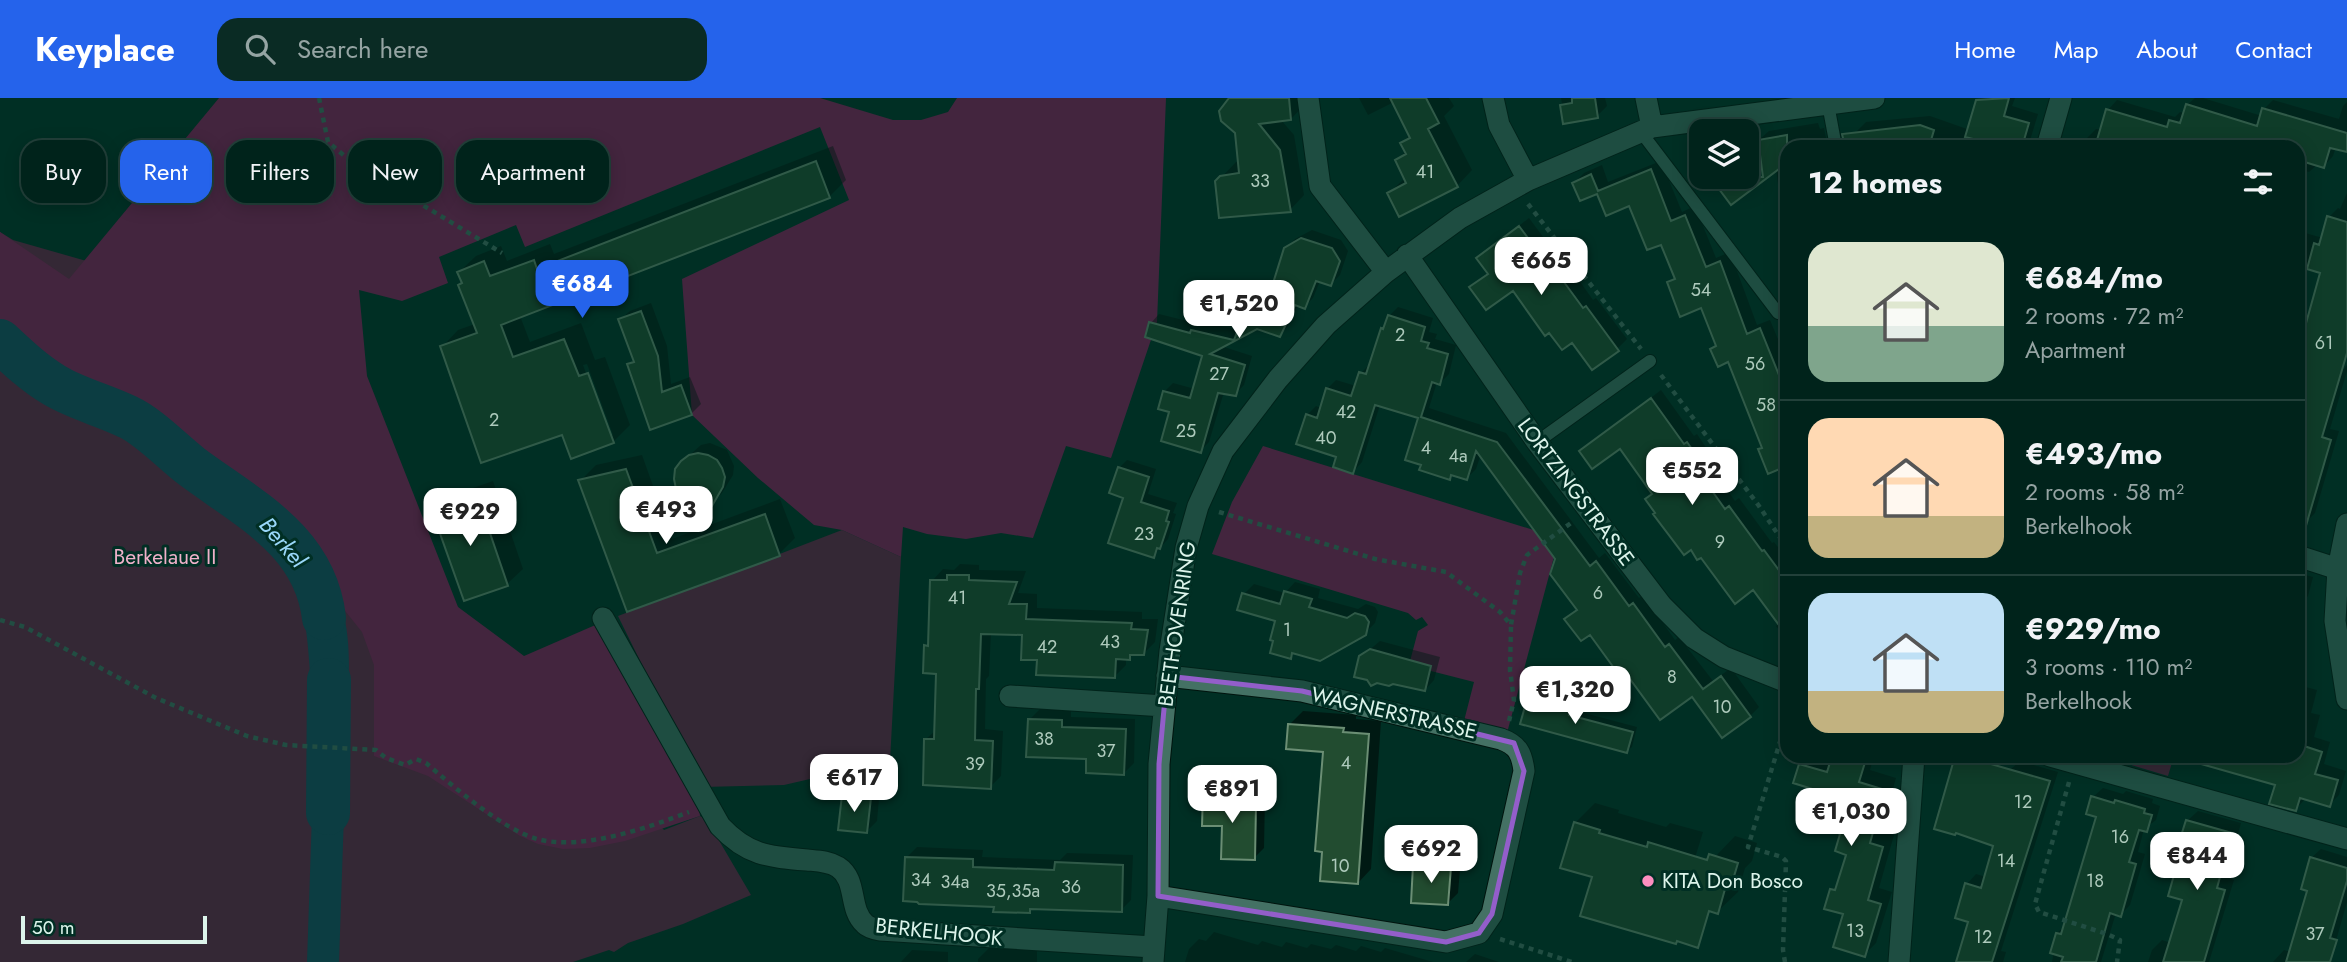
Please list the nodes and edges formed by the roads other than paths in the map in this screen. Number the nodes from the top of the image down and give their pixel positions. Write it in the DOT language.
graph roads {
  1 [pos="1308,98"];
  2 [pos="1493,98"];
  3 [pos="1646,98"];
  4 [pos="1874,98"];
  5 [pos="2061,98"];
  6 [pos="1828,104"];
  7 [pos="1646,129"];
  8 [pos="1835,140"];
  9 [pos="2049,140"];
  10 [pos="1528,180"];
  11 [pos="1407,255"];
  12 [pos="1386,272"];
  13 [pos="1778,313"];
  14 [pos="1650,361"];
  15 [pos="1537,442"];
  16 [pos="2347,524"];
  17 [pos="2305,558"];
  18 [pos="2338,569"];
  19 [pos="603,618"];
  20 [pos="2341,623"];
  21 [pos="1167,676"];
  22 [pos="1780,679"];
  23 [pos="1010,696"];
  24 [pos="2347,699"];
  25 [pos="1164,706"];
  26 [pos="1913,763"];
  27 [pos="2075,763"];
  28 [pos="2347,839"];
  29 [pos="1158,897"];
  30 [pos="1153,955"];
  31 [pos="1899,962"];
  1 -- 12 [label="street"];
  2 -- 10 [label="street"];
  3 -- 7 [label="street"];
  4 -- 6 [label="street, BEETHOVENRING"];
  5 -- 9 [label="street"];
  6 -- 7 [label="street, BEETHOVENRING"];
  6 -- 8 [label="lane"];
  7 -- 10 [label="street, BEETHOVENRING"];
  7 -- 13 [label="lane"];
  10 -- 11 [label="street, BEETHOVENRING"];
  11 -- 12 [label="street, BEETHOVENRING"];
  11 -- 15 [label="street, LORTZINGSTRASSE"];
  12 -- 21 [label="street, BEETHOVENRING"];
  14 -- 15 [label="lane"];
  15 -- 22 [label="street, LORTZINGSTRASSE"];
  16 -- 18 [label="street"];
  17 -- 18 [label="street"];
  18 -- 20 [label="street"];
  19 -- 30 [label="street, BERKELHOOK"];
  20 -- 24 [label="street"];
  21 -- 25 [label="street, BEETHOVENRING"];
  21 -- 29 [label="street, WAGNERSTRASSE"];
  23 -- 25 [label="street"];
  25 -- 29 [label="street, BEETHOVENRING"];
  26 -- 31 [label="street"];
  27 -- 28 [label="street"];
  29 -- 30 [label="street, BEETHOVENRING"];
}
